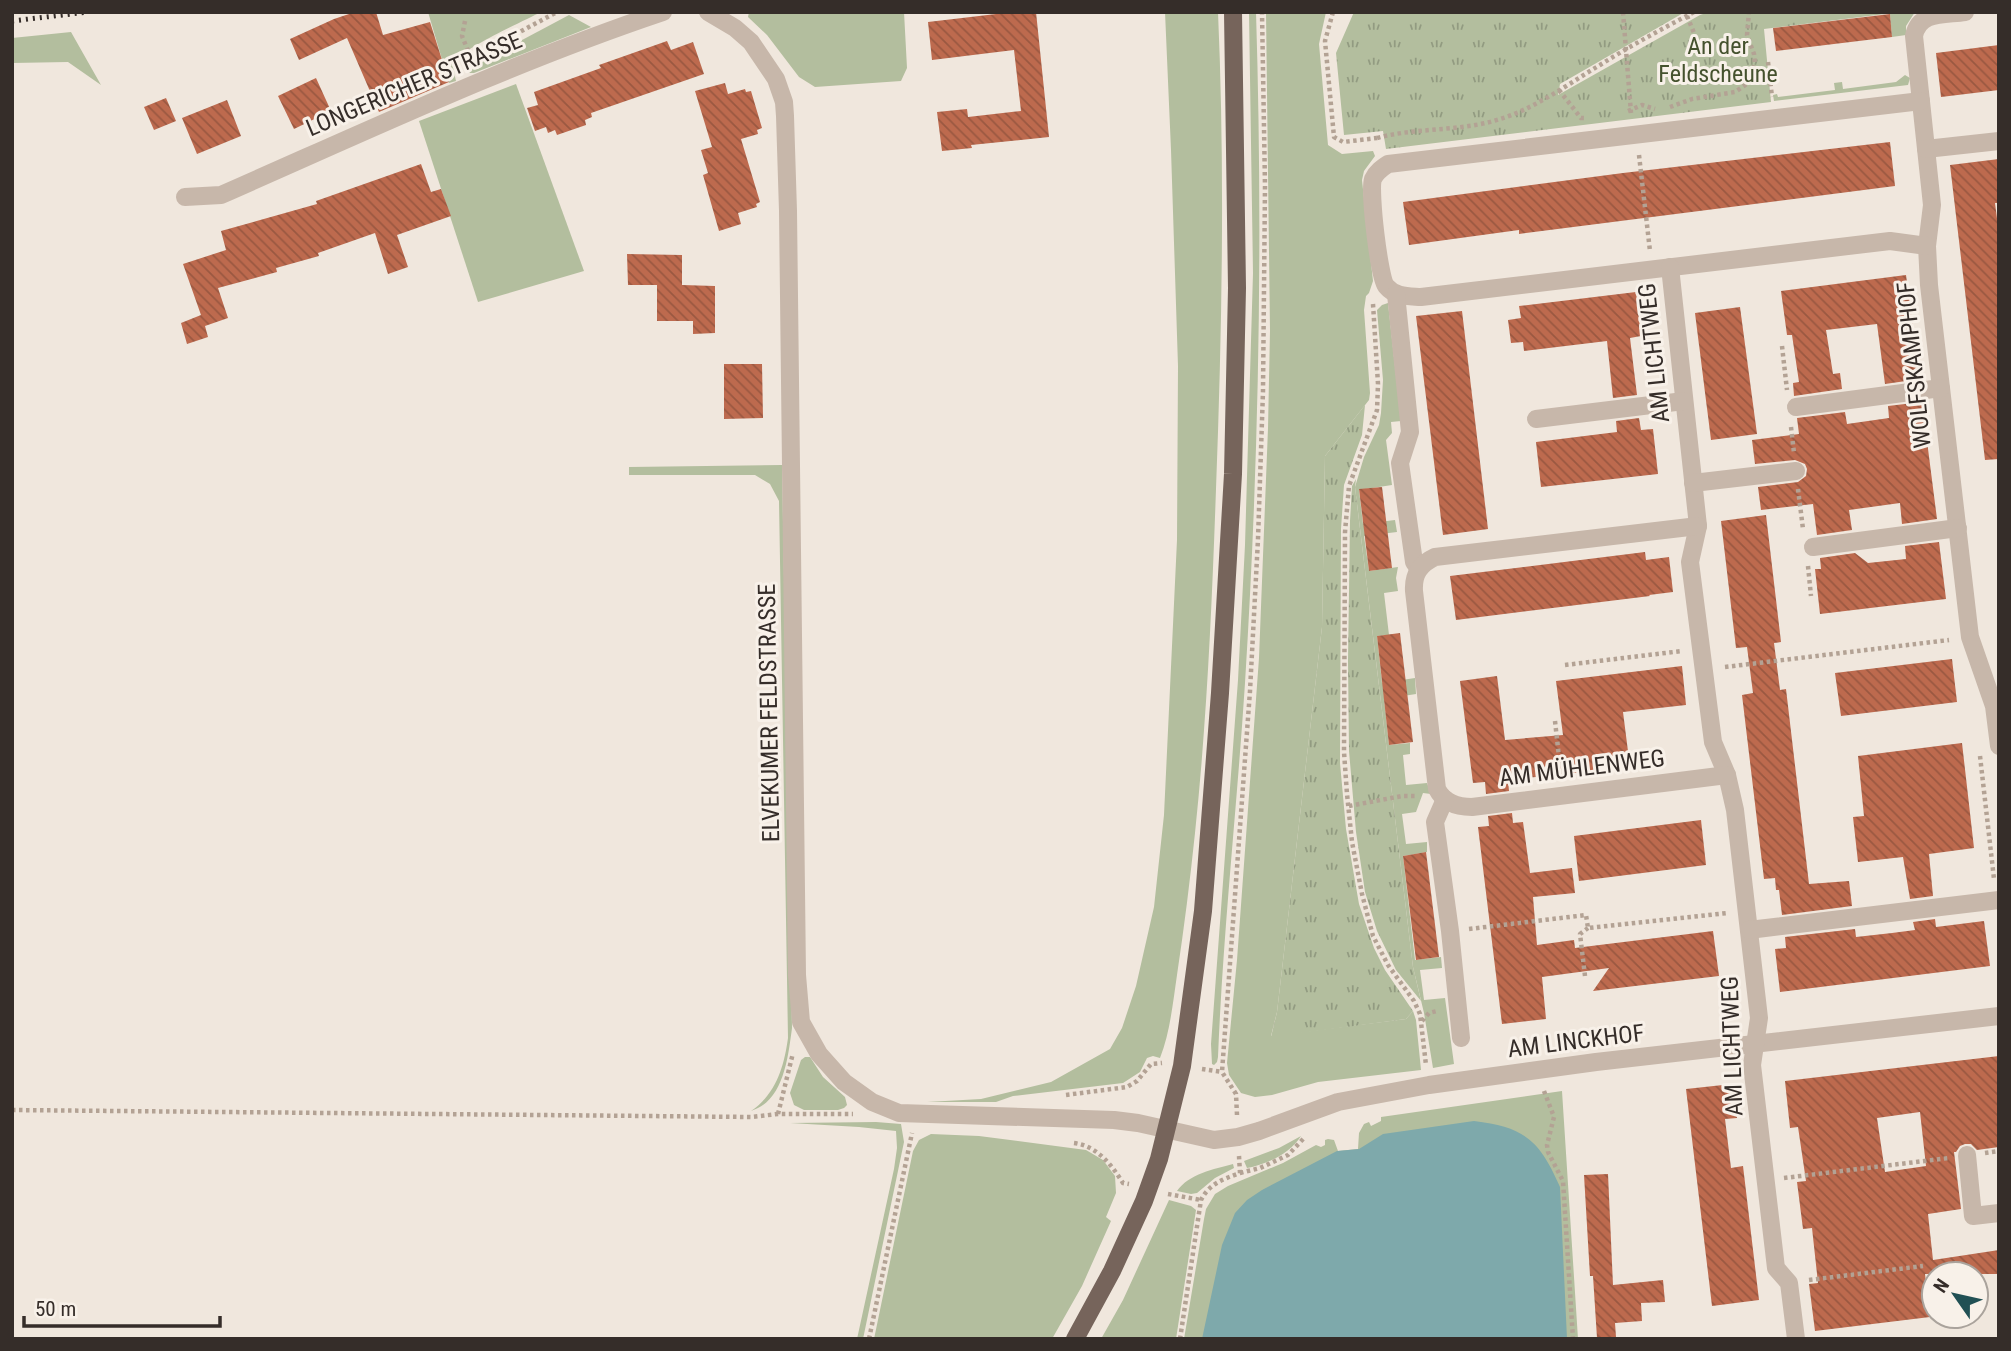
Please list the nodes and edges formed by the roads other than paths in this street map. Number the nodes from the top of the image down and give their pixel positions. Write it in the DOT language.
graph roads {
  1 [pos="663,12"];
  2 [pos="1233,12"];
  3 [pos="1965,12"];
  4 [pos="715,16"];
  5 [pos="1921,101"];
  6 [pos="1999,141"];
  7 [pos="1926,149"];
  8 [pos="185,197"];
  9 [pos="1927,246"];
  10 [pos="1670,267"];
  11 [pos="1396,294"];
  12 [pos="1941,388"];
  13 [pos="1684,401"];
  14 [pos="1796,407"];
  15 [pos="1536,419"];
  16 [pos="1796,471"];
  17 [pos="1693,483"];
  18 [pos="1698,526"];
  19 [pos="1958,528"];
  20 [pos="1813,547"];
  21 [pos="1419,569"];
  22 [pos="1999,746"];
  23 [pos="1727,775"];
  24 [pos="1445,799"];
  25 [pos="1998,901"];
  26 [pos="1749,930"];
  27 [pos="1999,1016"];
  28 [pos="1461,1038"];
  29 [pos="1755,1045"];
  30 [pos="1167,1129"];
  31 [pos="1967,1156"];
  32 [pos="1999,1213"];
  33 [pos="1075,1339"];
  34 [pos="1796,1339"];
  1 -- 8 [label="street, LONGERICHER STRASSE"];
  2 -- 30 [label="main road"];
  3 -- 5 [label="street, WOLFSKAMPHOF"];
  4 -- 30 [label="street, ELVEKUMER FELDSTRASSE"];
  5 -- 7 [label="street, WOLFSKAMPHOF"];
  5 -- 11 [label="street"];
  6 -- 7 [label="street"];
  7 -- 9 [label="street, WOLFSKAMPHOF"];
  9 -- 10 [label="street, AM LICHTWEG"];
  9 -- 12 [label="street, WOLFSKAMPHOF"];
  10 -- 11 [label="street"];
  10 -- 13 [label="street, AM LICHTWEG"];
  11 -- 21 [label="street"];
  12 -- 14 [label="street"];
  12 -- 19 [label="street, WOLFSKAMPHOF"];
  13 -- 15 [label="street"];
  13 -- 17 [label="street, AM LICHTWEG"];
  16 -- 17 [label="street"];
  17 -- 18 [label="street, AM LICHTWEG"];
  18 -- 21 [label="street"];
  18 -- 23 [label="street, AM LICHTWEG"];
  19 -- 20 [label="street"];
  19 -- 22 [label="street, WOLFSKAMPHOF"];
  21 -- 24 [label="street"];
  23 -- 24 [label="street, AM MÜHLENWEG"];
  23 -- 26 [label="street, AM LICHTWEG"];
  24 -- 28 [label="street"];
  25 -- 26 [label="street"];
  26 -- 29 [label="street, AM LICHTWEG"];
  27 -- 29 [label="street, AM LINCKHOF"];
  29 -- 30 [label="street, AM LINCKHOF"];
  29 -- 34 [label="street, AM LICHTWEG"];
  30 -- 33 [label="main road"];
  31 -- 32 [label="street"];
}
